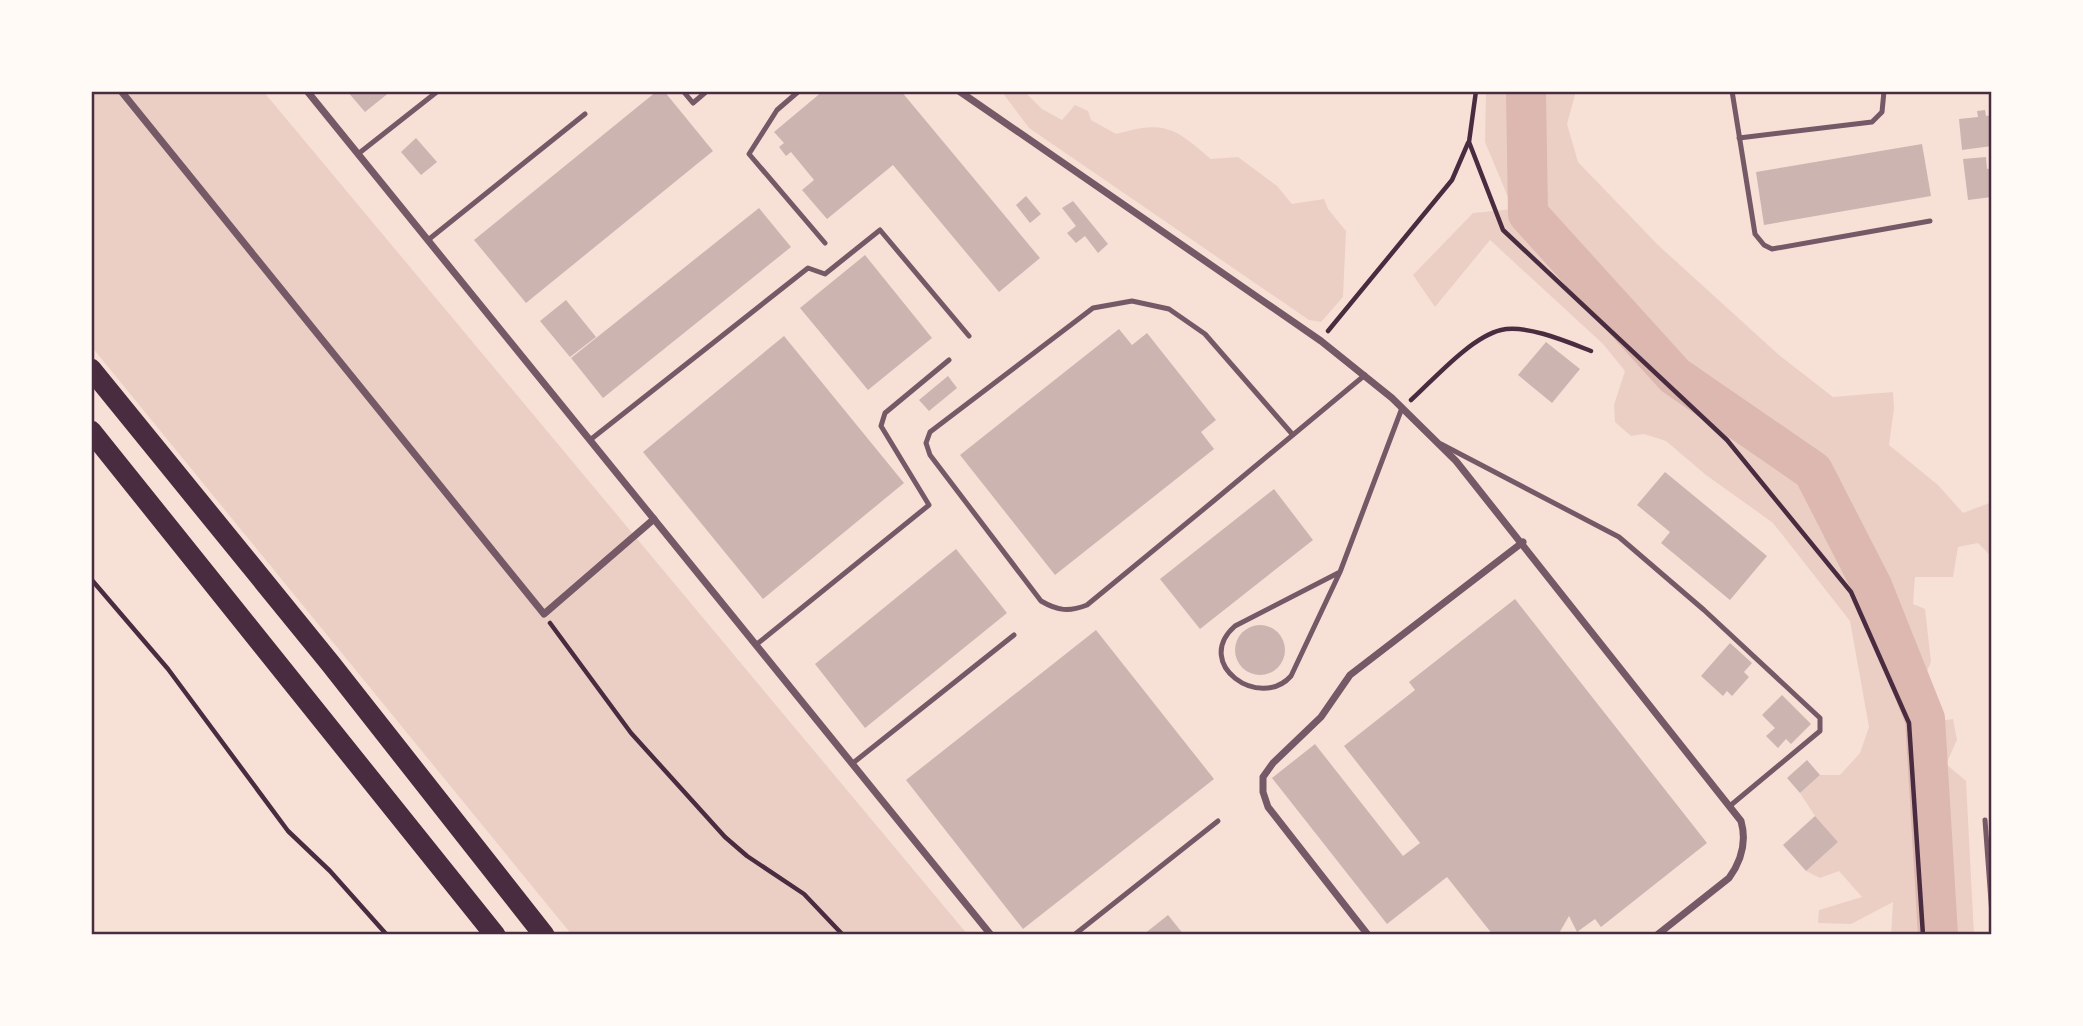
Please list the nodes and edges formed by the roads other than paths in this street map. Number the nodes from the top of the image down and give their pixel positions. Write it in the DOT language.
graph roads {
  1 [pos="121,91"];
  2 [pos="307,91"];
  3 [pos="438,91"];
  4 [pos="683,91"];
  5 [pos="707,91"];
  6 [pos="799,91"];
  7 [pos="960,91"];
  8 [pos="1732,91"];
  9 [pos="1884,91"];
  10 [pos="585,114"];
  11 [pos="1740,138"];
  12 [pos="358,154"];
  13 [pos="1930,221"];
  14 [pos="428,240"];
  15 [pos="825,243"];
  16 [pos="969,337"];
  17 [pos="949,360"];
  18 [pos="91,369"];
  19 [pos="1365,375"];
  20 [pos="1402,408"];
  21 [pos="91,431"];
  22 [pos="1293,435"];
  23 [pos="590,440"];
  24 [pos="1441,444"];
  25 [pos="654,519"];
  26 [pos="1523,542"];
  27 [pos="1340,572"];
  28 [pos="1014,635"];
  29 [pos="757,644"];
  30 [pos="853,763"];
  31 [pos="1731,805"];
  32 [pos="1985,820"];
  33 [pos="1218,821"];
  34 [pos="1992,915"];
  35 [pos="495,935"];
  36 [pos="544,935"];
  37 [pos="991,935"];
  38 [pos="1074,935"];
  39 [pos="1368,935"];
  40 [pos="1657,935"];
  1 -- 25 [label="street"];
  2 -- 12 [label="street"];
  3 -- 12 [label="lane"];
  4 -- 5 [label="lane"];
  6 -- 15 [label="lane"];
  7 -- 19 [label="street"];
  8 -- 11 [label="lane"];
  9 -- 11 [label="lane"];
  10 -- 14 [label="lane"];
  11 -- 13 [label="lane"];
  12 -- 14 [label="street"];
  14 -- 23 [label="street"];
  16 -- 23 [label="lane"];
  17 -- 29 [label="lane"];
  18 -- 36 [label="highway"];
  19 -- 20 [label="street"];
  19 -- 22 [label="lane"];
  20 -- 24 [label="street"];
  20 -- 27 [label="lane"];
  21 -- 35 [label="highway"];
  22 -- 22 [label="lane"];
  23 -- 25 [label="street"];
  24 -- 26 [label="street"];
  24 -- 31 [label="lane"];
  25 -- 29 [label="street"];
  26 -- 31 [label="street"];
  26 -- 39 [label="street"];
  27 -- 27 [label="lane"];
  28 -- 30 [label="lane"];
  29 -- 30 [label="street"];
  30 -- 37 [label="street"];
  31 -- 40 [label="street"];
  32 -- 34 [label="lane"];
  33 -- 38 [label="lane"];
}
